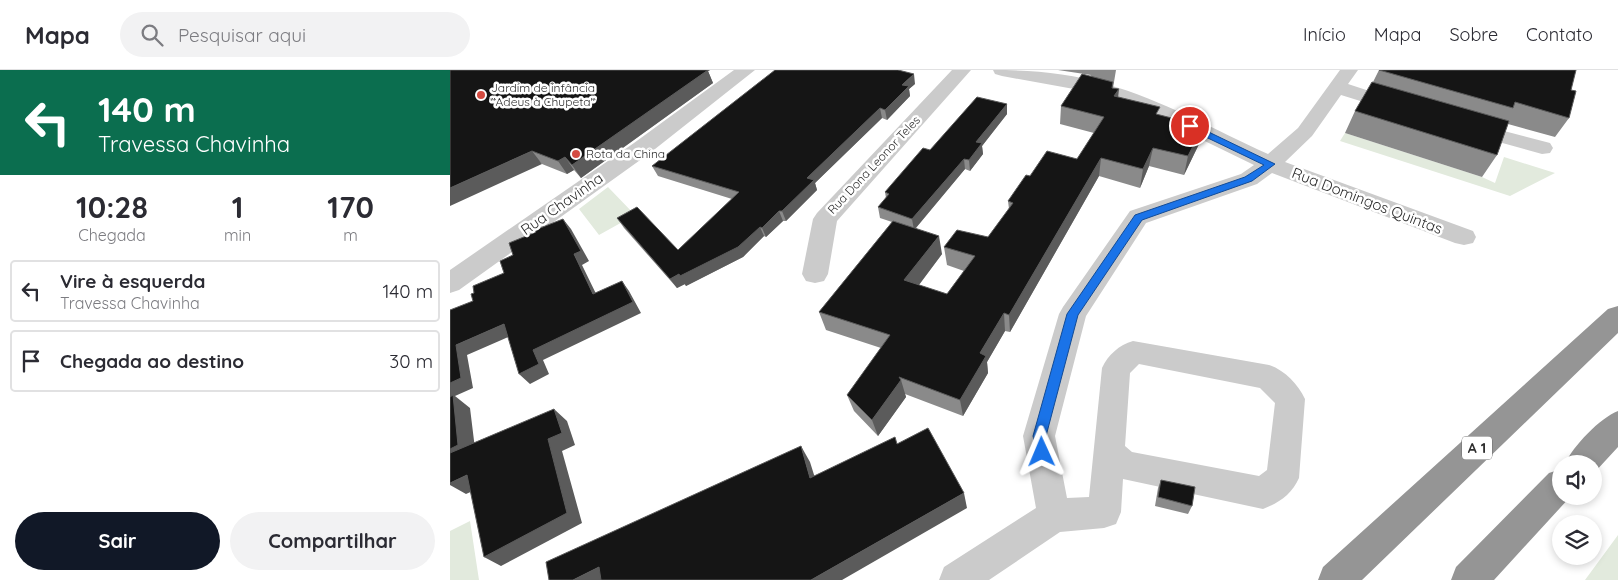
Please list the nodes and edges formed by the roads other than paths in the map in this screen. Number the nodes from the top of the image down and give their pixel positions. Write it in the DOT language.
graph roads {
  1 [pos="746,70"];
  2 [pos="962,70"];
  3 [pos="1002,70"];
  4 [pos="1349,70"];
  5 [pos="1337,87"];
  6 [pos="1413,111"];
  7 [pos="1450,122"];
  8 [pos="1542,148"];
  9 [pos="1270,164"];
  10 [pos="1464,237"];
  11 [pos="815,274"];
  12 [pos="450,283"];
  13 [pos="1618,316"];
  14 [pos="1618,426"];
  15 [pos="1109,452"];
  16 [pos="1590,455"];
  17 [pos="1552,493"];
  18 [pos="1054,516"];
  19 [pos="957,580"];
  20 [pos="1336,580"];
  21 [pos="1469,580"];
  1 -- 12 [label="street, Rua Chavinha"];
  2 -- 11 [label="street, Rua Dona Leonor Teles"];
  3 -- 9 [label="street, Rua Domingos Quintas"];
  4 -- 5 [label="street"];
  5 -- 6 [label="street"];
  5 -- 9 [label="street"];
  7 -- 8 [label="street"];
  9 -- 10 [label="street, Rua Domingos Quintas"];
  9 -- 18 [label="street"];
  13 -- 20 [label="highway, A 1"];
  14 -- 16 [label="highway"];
  15 -- 15 [label="street"];
  15 -- 18 [label="street"];
  17 -- 21 [label="highway"];
  18 -- 19 [label="street"];
}
